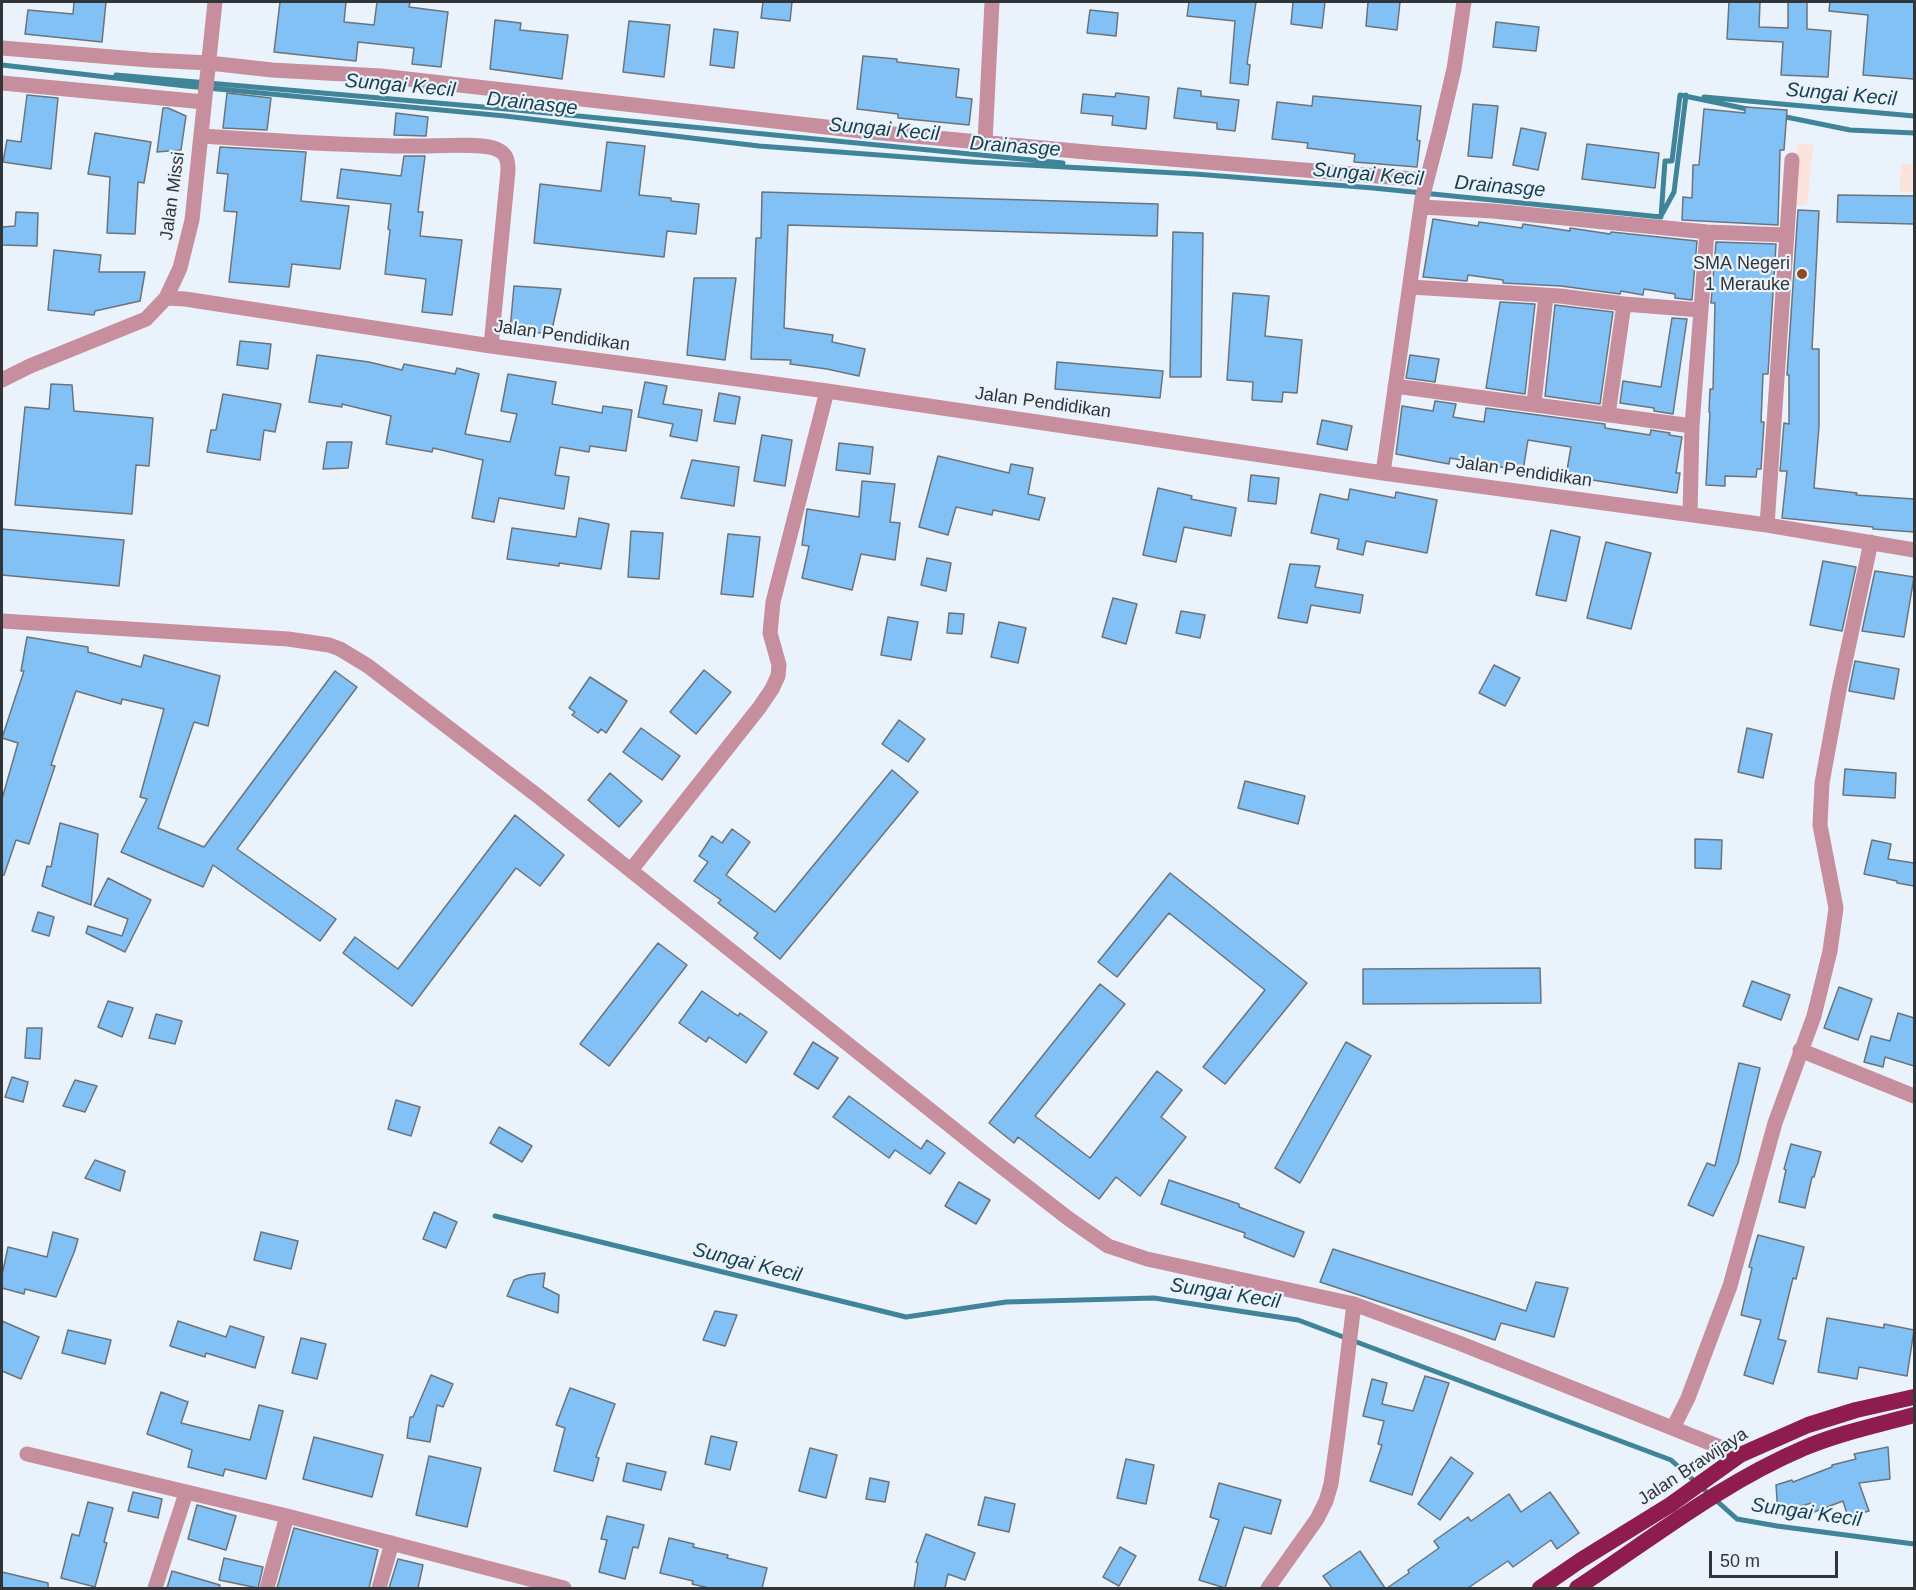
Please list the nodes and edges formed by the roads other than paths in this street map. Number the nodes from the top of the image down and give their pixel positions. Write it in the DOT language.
graph roads {
  1 [pos="214,2"];
  2 [pos="992,2"];
  3 [pos="1464,2"];
  4 [pos="2,48"];
  5 [pos="209,67"];
  6 [pos="2,83"];
  7 [pos="205,96"];
  8 [pos="201,136"];
  9 [pos="986,142"];
  10 [pos="1792,160"];
  11 [pos="1423,194"];
  12 [pos="1707,232"];
  13 [pos="1787,235"];
  14 [pos="1410,287"];
  15 [pos="1546,296"];
  16 [pos="166,298"];
  17 [pos="1624,304"];
  18 [pos="1700,310"];
  19 [pos="491,346"];
  20 [pos="2,380"];
  21 [pos="1395,386"];
  22 [pos="827,391"];
  23 [pos="1534,403"];
  24 [pos="1608,415"];
  25 [pos="1692,426"];
  26 [pos="1383,473"];
  27 [pos="1690,514"];
  28 [pos="1767,525"];
  29 [pos="1871,542"];
  30 [pos="1914,550"];
  31 [pos="2,621"];
  32 [pos="632,870"];
  33 [pos="1800,1050"];
  34 [pos="1914,1096"];
  35 [pos="1354,1304"];
  36 [pos="1914,1397"];
  37 [pos="1914,1415"];
  38 [pos="1673,1428"];
  39 [pos="27,1454"];
  40 [pos="1740,1455"];
  41 [pos="1718,1483"];
  42 [pos="186,1493"];
  43 [pos="1674,1513"];
  44 [pos="287,1516"];
  45 [pos="392,1543"];
  46 [pos="155,1588"];
  47 [pos="267,1588"];
  48 [pos="379,1588"];
  49 [pos="564,1588"];
  50 [pos="1268,1588"];
  51 [pos="1540,1588"];
  52 [pos="1577,1588"];
  1 -- 5 [label="street"];
  2 -- 9 [label="street"];
  3 -- 11 [label="street"];
  4 -- 5 [label="street"];
  5 -- 7 [label="street, Jalan Missi"];
  5 -- 9 [label="street"];
  6 -- 7 [label="street"];
  7 -- 8 [label="street, Jalan Missi"];
  8 -- 16 [label="street, Jalan Missi"];
  8 -- 19 [label="street"];
  9 -- 11 [label="street"];
  10 -- 13 [label="street"];
  11 -- 12 [label="street"];
  11 -- 14 [label="street"];
  12 -- 13 [label="street"];
  12 -- 18 [label="street"];
  13 -- 28 [label="street"];
  14 -- 15 [label="street"];
  14 -- 21 [label="street"];
  15 -- 17 [label="street"];
  15 -- 23 [label="street"];
  16 -- 19 [label="street, Jalan Pendidikan"];
  16 -- 20 [label="street, Jalan Missi"];
  17 -- 18 [label="street"];
  17 -- 24 [label="street"];
  18 -- 25 [label="street"];
  19 -- 22 [label="street, Jalan Pendidikan"];
  21 -- 23 [label="street"];
  21 -- 26 [label="street"];
  22 -- 26 [label="street, Jalan Pendidikan"];
  22 -- 32 [label="street"];
  23 -- 24 [label="street"];
  24 -- 25 [label="street"];
  25 -- 27 [label="street"];
  26 -- 27 [label="street, Jalan Pendidikan"];
  27 -- 28 [label="street, Jalan Pendidikan"];
  28 -- 29 [label="street, Jalan Pendidikan"];
  29 -- 30 [label="street, Jalan Pendidikan"];
  29 -- 33 [label="street"];
  31 -- 32 [label="street"];
  32 -- 35 [label="street"];
  33 -- 34 [label="street"];
  33 -- 38 [label="street"];
  35 -- 38 [label="street"];
  35 -- 50 [label="street"];
  36 -- 40 [label="highway, Jalan Brawijaya"];
  37 -- 41 [label="highway, Jalan Brawijaya"];
  38 -- 40 [label="street"];
  39 -- 42 [label="street"];
  40 -- 41 [label="highway, Jalan Brawijaya"];
  41 -- 43 [label="highway, Jalan Brawijaya"];
  42 -- 44 [label="street"];
  42 -- 46 [label="street"];
  43 -- 51 [label="highway, Jalan Brawijaya"];
  43 -- 52 [label="highway, Jalan Brawijaya"];
  44 -- 45 [label="street"];
  44 -- 47 [label="street"];
  45 -- 48 [label="street"];
  45 -- 49 [label="street"];
}
